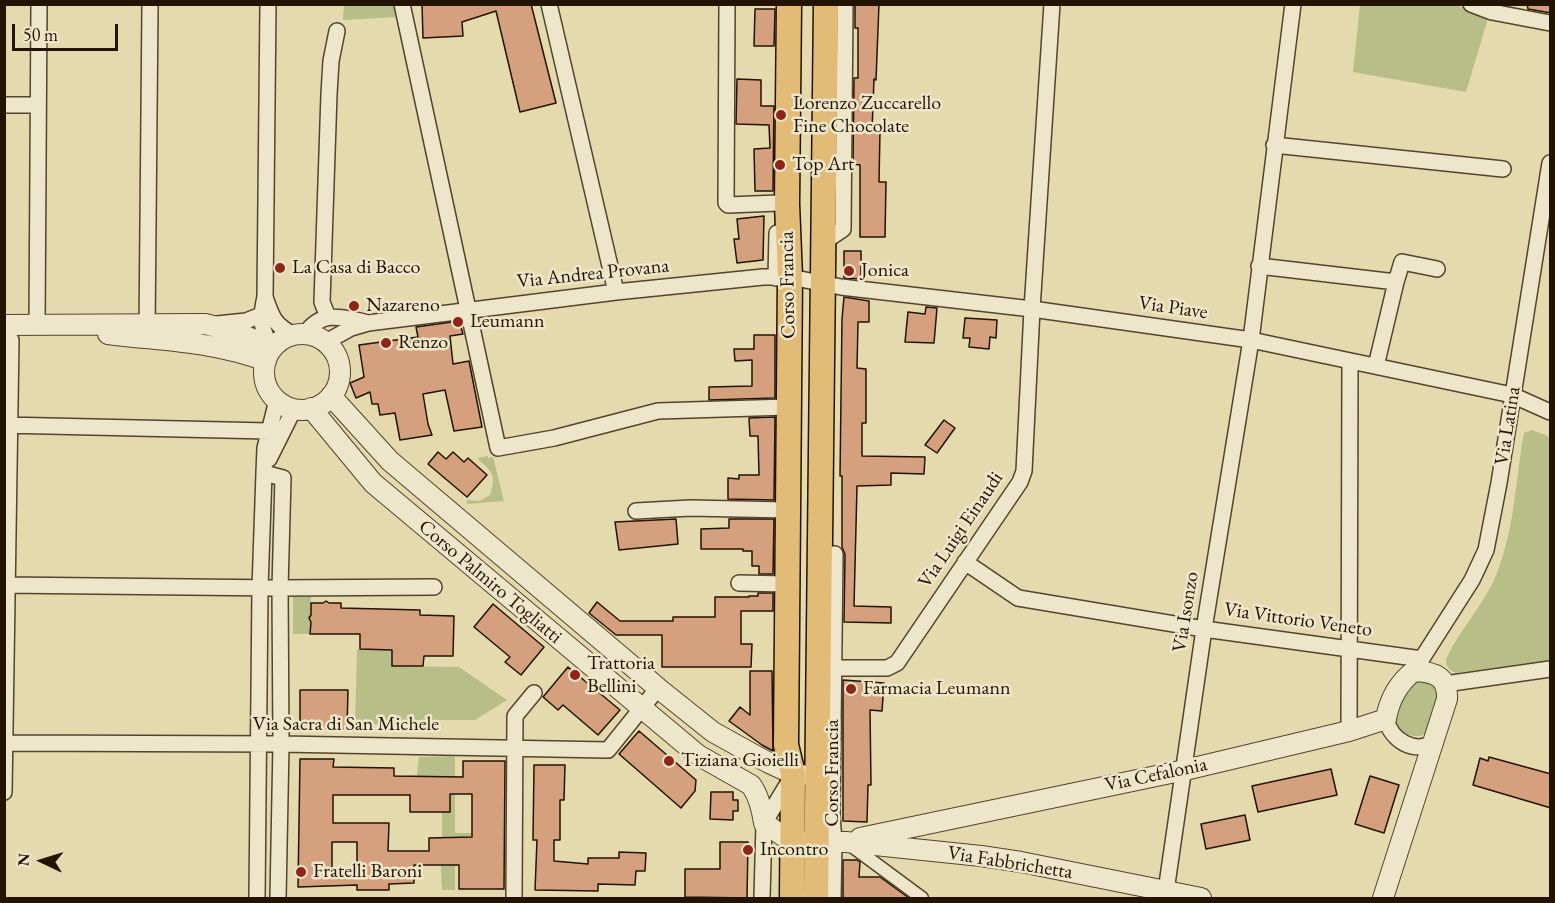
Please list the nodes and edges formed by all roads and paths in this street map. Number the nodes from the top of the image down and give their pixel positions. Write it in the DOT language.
graph roads {
  1 [pos="39,4"];
  2 [pos="150,4"];
  3 [pos="268,4"];
  4 [pos="402,4"];
  5 [pos="549,4"];
  6 [pos="727,4"];
  7 [pos="789,4"];
  8 [pos="826,4"];
  9 [pos="845,4"];
  10 [pos="1052,4"];
  11 [pos="1293,4"];
  12 [pos="1471,4"];
  13 [pos="1551,23"];
  14 [pos="337,31"];
  15 [pos="4,105"];
  16 [pos="38,105"];
  17 [pos="1274,145"];
  18 [pos="1551,163"];
  19 [pos="1503,169"];
  20 [pos="783,204"];
  21 [pos="824,242"];
  22 [pos="1259,266"];
  23 [pos="1437,269"];
  24 [pos="783,277"];
  25 [pos="1396,282"];
  26 [pos="823,284"];
  27 [pos="616,292"];
  28 [pos="265,297"];
  29 [pos="1032,309"];
  30 [pos="467,310"];
  31 [pos="261,315"];
  32 [pos="328,317"];
  33 [pos="368,323"];
  34 [pos="37,325"];
  35 [pos="206,325"];
  36 [pos="147,331"];
  37 [pos="8,332"];
  38 [pos="300,334"];
  39 [pos="1251,340"];
  40 [pos="326,342"];
  41 [pos="269,354"];
  42 [pos="1350,361"];
  43 [pos="1376,366"];
  44 [pos="1512,395"];
  45 [pos="331,396"];
  46 [pos="276,400"];
  47 [pos="788,407"];
  48 [pos="303,409"];
  49 [pos="1551,412"];
  50 [pos="8,425"];
  51 [pos="268,431"];
  52 [pos="264,473"];
  53 [pos="787,510"];
  54 [pos="636,511"];
  55 [pos="821,554"];
  56 [pos="965,562"];
  57 [pos="739,583"];
  58 [pos="786,584"];
  59 [pos="6,585"];
  60 [pos="434,587"];
  61 [pos="260,588"];
  62 [pos="280,588"];
  63 [pos="1204,629"];
  64 [pos="1348,649"];
  65 [pos="1418,665"];
  66 [pos="834,668"];
  67 [pos="1551,669"];
  68 [pos="1445,684"];
  69 [pos="658,688"];
  70 [pos="534,693"];
  71 [pos="642,710"];
  72 [pos="1386,719"];
  73 [pos="1349,731"];
  74 [pos="1435,742"];
  75 [pos="5,743"];
  76 [pos="281,744"];
  77 [pos="260,745"];
  78 [pos="515,747"];
  79 [pos="1185,770"];
  80 [pos="793,774"];
  81 [pos="819,776"];
  82 [pos="4,792"];
  83 [pos="764,823"];
  84 [pos="924,825"];
  85 [pos="792,842"];
  86 [pos="832,842"];
  87 [pos="924,849"];
  88 [pos="1166,891"];
  89 [pos="257,898"];
  90 [pos="278,898"];
  91 [pos="514,898"];
  92 [pos="762,898"];
  93 [pos="792,898"];
  94 [pos="816,898"];
  95 [pos="833,898"];
  96 [pos="922,898"];
  97 [pos="1201,898"];
  98 [pos="1383,898"];
  1 -- 16 [label="street"];
  2 -- 36 [label="street"];
  3 -- 28 [label="street"];
  4 -- 30 [label="street"];
  5 -- 27 [label="street"];
  6 -- 20 [label="street, Corso Francia"];
  7 -- 20 [label="main road, Corso Francia"];
  8 -- 21 [label="main road, Corso Francia"];
  9 -- 21 [label="street, Corso Francia"];
  10 -- 29 [label="street, Via Luigi Einaudi"];
  11 -- 17 [label="street, Via Isonzo"];
  12 -- 13 [label="street"];
  14 -- 32 [label="street"];
  15 -- 16 [label="street"];
  16 -- 34 [label="street"];
  17 -- 19 [label="street"];
  17 -- 22 [label="street, Via Isonzo"];
  18 -- 44 [label="street, Via Latina"];
  20 -- 24 [label="main road, Corso Francia"];
  21 -- 26 [label="main road, Corso Francia"];
  22 -- 25 [label="street"];
  22 -- 39 [label="street, Via Isonzo"];
  23 -- 25 [label="street"];
  24 -- 26 [label="street, Via Andrea Provana"];
  24 -- 27 [label="street, Via Andrea Provana"];
  24 -- 47 [label="main road, Corso Francia"];
  25 -- 43 [label="street"];
  26 -- 29 [label="street, Via Piave"];
  26 -- 55 [label="main road, Corso Francia"];
  27 -- 30 [label="street, Via Andrea Provana"];
  28 -- 31 [label="street"];
  28 -- 38 [label="street"];
  29 -- 39 [label="street, Via Piave"];
  29 -- 56 [label="street, Via Luigi Einaudi"];
  30 -- 33 [label="street, Via Andrea Provana"];
  30 -- 47 [label="street"];
  31 -- 35 [label="street"];
  31 -- 41 [label="street"];
  32 -- 33 [label="street, Via Andrea Provana"];
  32 -- 38 [label="street"];
  33 -- 40 [label="street, Via Andrea Provana"];
  34 -- 36 [label="street"];
  34 -- 37 [label="street"];
  35 -- 36 [label="street"];
  35 -- 41 [label="street"];
  36 -- 41 [label="street"];
  37 -- 50 [label="street"];
  38 -- 40 [label="street"];
  38 -- 41 [label="street"];
  39 -- 42 [label="street, Via Piave"];
  39 -- 63 [label="street, Via Isonzo"];
  40 -- 45 [label="street"];
  41 -- 46 [label="street"];
  42 -- 43 [label="street, Via Piave"];
  42 -- 64 [label="street"];
  43 -- 44 [label="street, Via Piave"];
  44 -- 49 [label="street, Via Piave"];
  44 -- 65 [label="street, Via Latina"];
  45 -- 48 [label="street"];
  45 -- 69 [label="street, Corso Palmiro Togliatti"];
  46 -- 48 [label="street"];
  46 -- 51 [label="street"];
  47 -- 53 [label="main road, Corso Francia"];
  48 -- 52 [label="street"];
  48 -- 71 [label="street, Corso Palmiro Togliatti"];
  50 -- 51 [label="street"];
  50 -- 59 [label="street"];
  51 -- 52 [label="street"];
  52 -- 61 [label="street"];
  52 -- 62 [label="street"];
  53 -- 54 [label="street"];
  53 -- 58 [label="main road, Corso Francia"];
  55 -- 66 [label="street, Corso Francia"];
  55 -- 81 [label="main road, Corso Francia"];
  56 -- 63 [label="street, Via Vittorio Veneto"];
  56 -- 66 [label="street, Via Luigi Einaudi"];
  57 -- 58 [label="street"];
  58 -- 80 [label="main road, Corso Francia"];
  59 -- 61 [label="street"];
  59 -- 75 [label="street"];
  60 -- 62 [label="street"];
  61 -- 62 [label="street"];
  61 -- 77 [label="street"];
  62 -- 76 [label="street"];
  63 -- 64 [label="street, Via Vittorio Veneto"];
  63 -- 79 [label="street, Via Isonzo"];
  64 -- 65 [label="street, Via Vittorio Veneto"];
  64 -- 73 [label="street"];
  65 -- 68 [label="street"];
  65 -- 72 [label="street"];
  66 -- 86 [label="street, Corso Francia"];
  67 -- 68 [label="street"];
  68 -- 74 [label="street"];
  69 -- 71 [label="street, Via Sacra di San Michele"];
  69 -- 80 [label="street, Corso Palmiro Togliatti"];
  70 -- 78 [label="street"];
  71 -- 78 [label="street, Via Sacra di San Michele"];
  71 -- 83 [label="street, Corso Palmiro Togliatti"];
  72 -- 73 [label="street, Via Cefalonia"];
  72 -- 74 [label="street"];
  73 -- 79 [label="street, Via Cefalonia"];
  74 -- 98 [label="street"];
  75 -- 77 [label="street, Via Sacra di San Michele"];
  75 -- 82 [label="street"];
  76 -- 77 [label="street, Via Sacra di San Michele"];
  76 -- 78 [label="street, Via Sacra di San Michele"];
  76 -- 90 [label="street"];
  77 -- 89 [label="street"];
  78 -- 91 [label="street"];
  79 -- 84 [label="street, Via Cefalonia"];
  79 -- 88 [label="street, Via Isonzo"];
  80 -- 81 [label="street, Corso Palmiro Togliatti"];
  80 -- 83 [label="street, Corso Francia"];
  80 -- 85 [label="main road, Corso Francia"];
  81 -- 86 [label="main road, Corso Francia"];
  83 -- 85 [label="street"];
  83 -- 92 [label="street, Corso Francia"];
  84 -- 86 [label="street, Via Cefalonia"];
  84 -- 87 [label="street"];
  85 -- 86 [label="street"];
  85 -- 93 [label="main road, Corso Francia"];
  86 -- 87 [label="street, Via Fabbrichetta"];
  86 -- 94 [label="main road, Corso Francia"];
  86 -- 95 [label="street, Corso Francia"];
  86 -- 96 [label="street, Corso Francia"];
  87 -- 88 [label="street, Via Fabbrichetta"];
  88 -- 97 [label="street, Via Fabbrichetta"];
}
